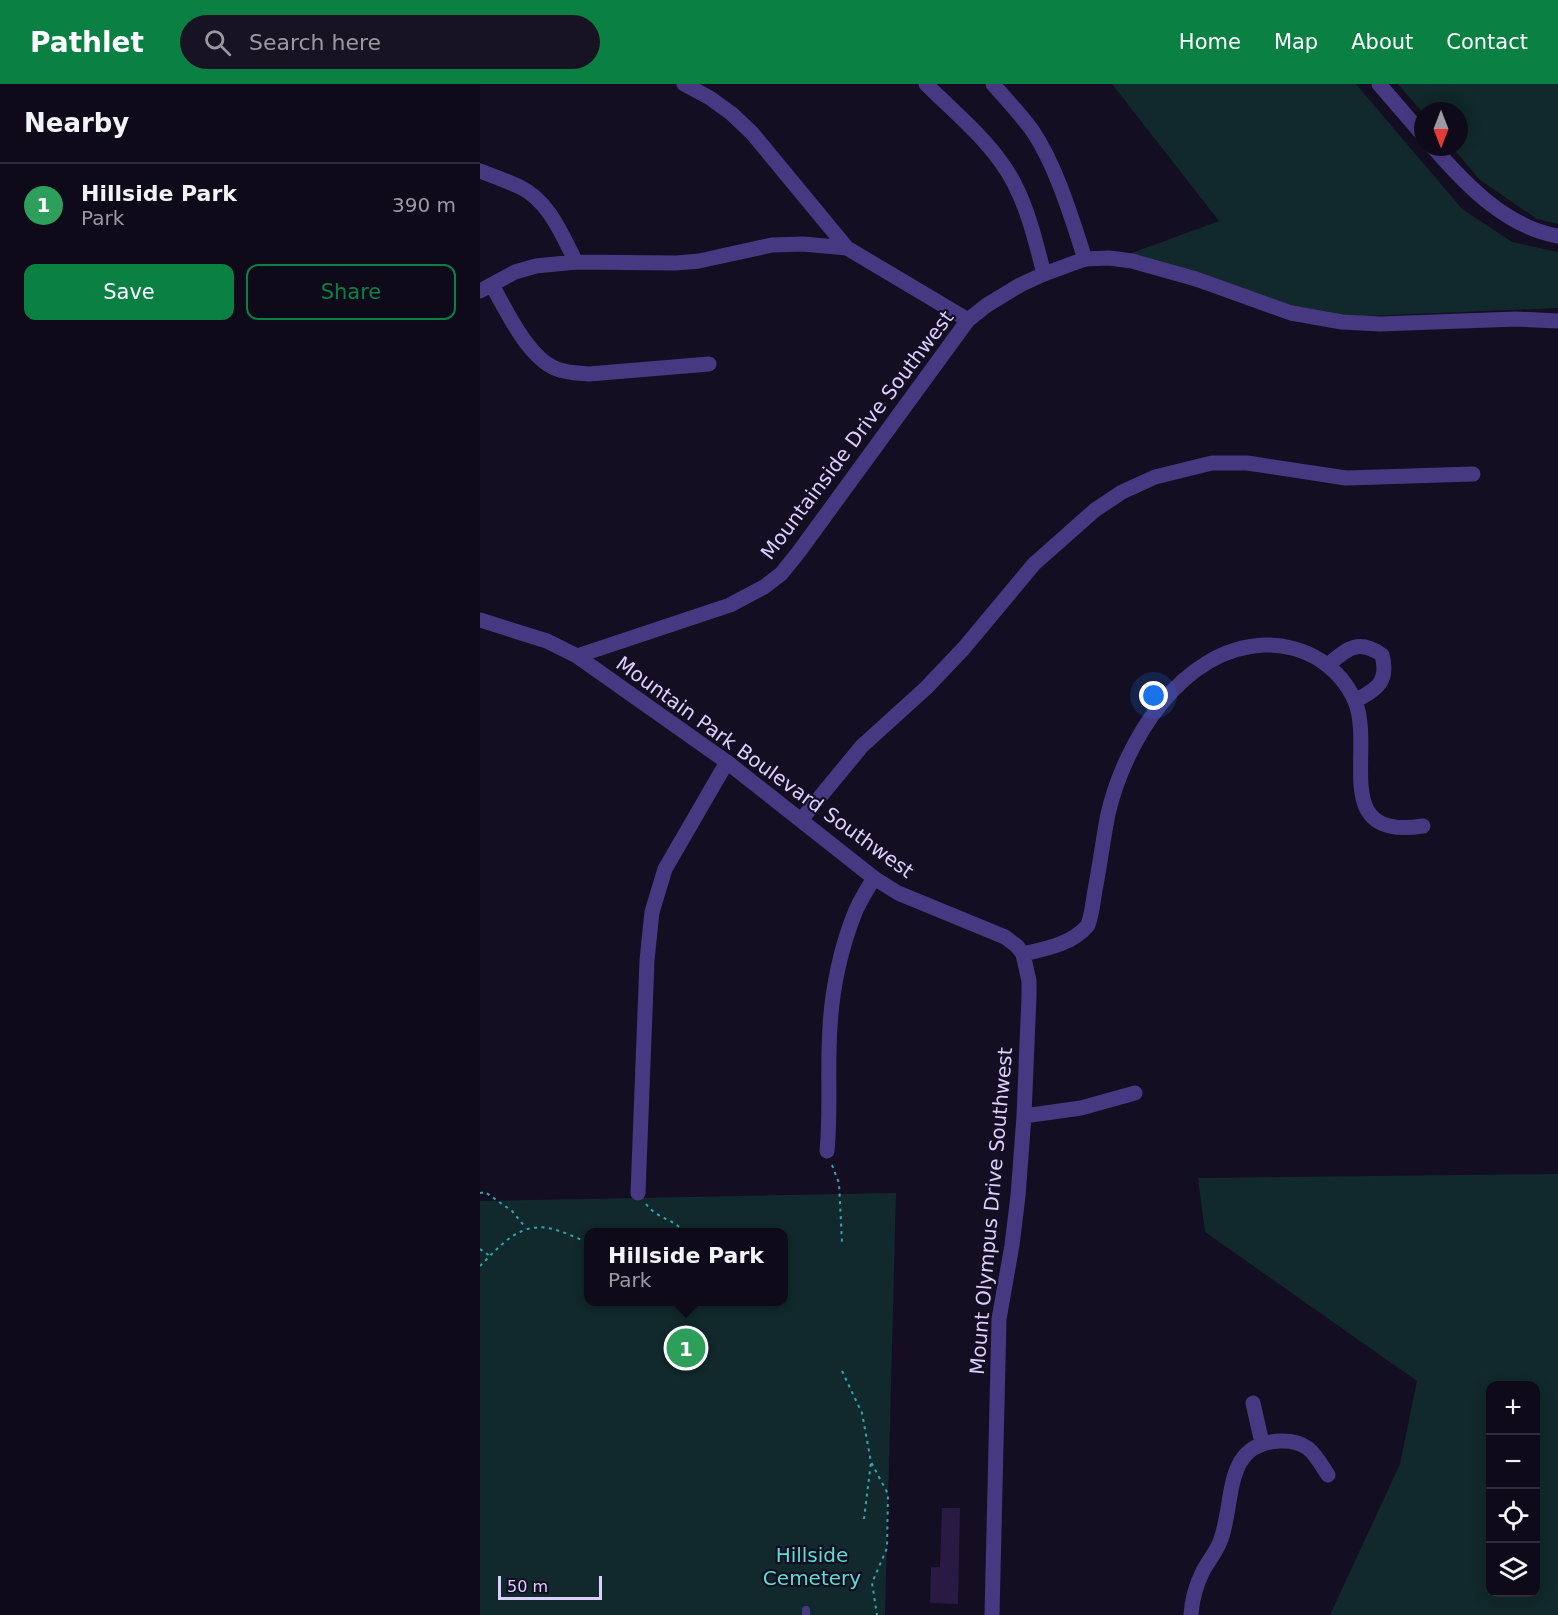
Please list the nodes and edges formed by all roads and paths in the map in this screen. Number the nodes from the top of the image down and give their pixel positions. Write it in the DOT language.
graph roads {
  1 [pos="684,84"];
  2 [pos="926,84"];
  3 [pos="993,84"];
  4 [pos="1379,84"];
  5 [pos="1414,125"];
  6 [pos="1441,156"];
  7 [pos="480,171"];
  8 [pos="1558,236"];
  9 [pos="847,248"];
  10 [pos="1085,259"];
  11 [pos="576,262"];
  12 [pos="1044,274"];
  13 [pos="486,288"];
  14 [pos="968,320"];
  15 [pos="1558,321"];
  16 [pos="709,364"];
  17 [pos="1473,474"];
  18 [pos="480,620"];
  19 [pos="577,656"];
  20 [pos="1328,666"];
  21 [pos="1355,701"];
  22 [pos="727,762"];
  23 [pos="801,820"];
  24 [pos="1423,826"];
  25 [pos="874,878"];
  26 [pos="1023,954"];
  27 [pos="1136,1093"];
  28 [pos="1024,1116"];
  29 [pos="827,1151"];
  30 [pos="480,1193"];
  31 [pos="639,1193"];
  32 [pos="526,1228"];
  33 [pos="681,1228"];
  34 [pos="584,1242"];
  35 [pos="842,1243"];
  36 [pos="480,1249"];
  37 [pos="490,1256"];
  38 [pos="480,1266"];
  39 [pos="842,1371"];
  40 [pos="1253,1403"];
  41 [pos="1262,1443"];
  42 [pos="871,1462"];
  43 [pos="1328,1475"];
  44 [pos="864,1519"];
  45 [pos="877,1615"];
  46 [pos="992,1615"];
  47 [pos="1191,1615"];
  1 -- 9 [label="street"];
  2 -- 12 [label="street"];
  3 -- 10 [label="street"];
  4 -- 5 [label="street"];
  6 -- 8 [label="street"];
  7 -- 11 [label="street"];
  9 -- 11 [label="street"];
  9 -- 14 [label="street"];
  10 -- 12 [label="street, Mountainside Drive Southwest"];
  10 -- 15 [label="street, Mountainside Drive Southwest"];
  11 -- 13 [label="street"];
  12 -- 14 [label="street, Mountainside Drive Southwest"];
  13 -- 16 [label="street"];
  14 -- 19 [label="street, Mountainside Drive Southwest"];
  17 -- 23 [label="street"];
  18 -- 19 [label="street, Mountain Park Boulevard Southwest"];
  19 -- 22 [label="street, Mountain Park Boulevard Southwest"];
  20 -- 21 [label="street"];
  20 -- 21 [label="street"];
  20 -- 26 [label="street"];
  21 -- 24 [label="street"];
  22 -- 23 [label="street, Mountain Park Boulevard Southwest"];
  22 -- 31 [label="street"];
  23 -- 25 [label="street, Mountain Park Boulevard Southwest"];
  25 -- 26 [label="street, Mountain Park Boulevard Southwest"];
  25 -- 29 [label="street"];
  26 -- 28 [label="street, Mount Olympus Drive Southwest"];
  27 -- 28 [label="street"];
  28 -- 46 [label="street, Mount Olympus Drive Southwest"];
  29 -- 35 [label="path"];
  30 -- 32 [label="path"];
  31 -- 33 [label="path"];
  32 -- 34 [label="path"];
  32 -- 37 [label="path"];
  36 -- 37 [label="path"];
  37 -- 38 [label="path"];
  39 -- 42 [label="path"];
  40 -- 41 [label="street"];
  41 -- 43 [label="street"];
  41 -- 47 [label="street"];
  42 -- 44 [label="path"];
  42 -- 45 [label="path"];
}
